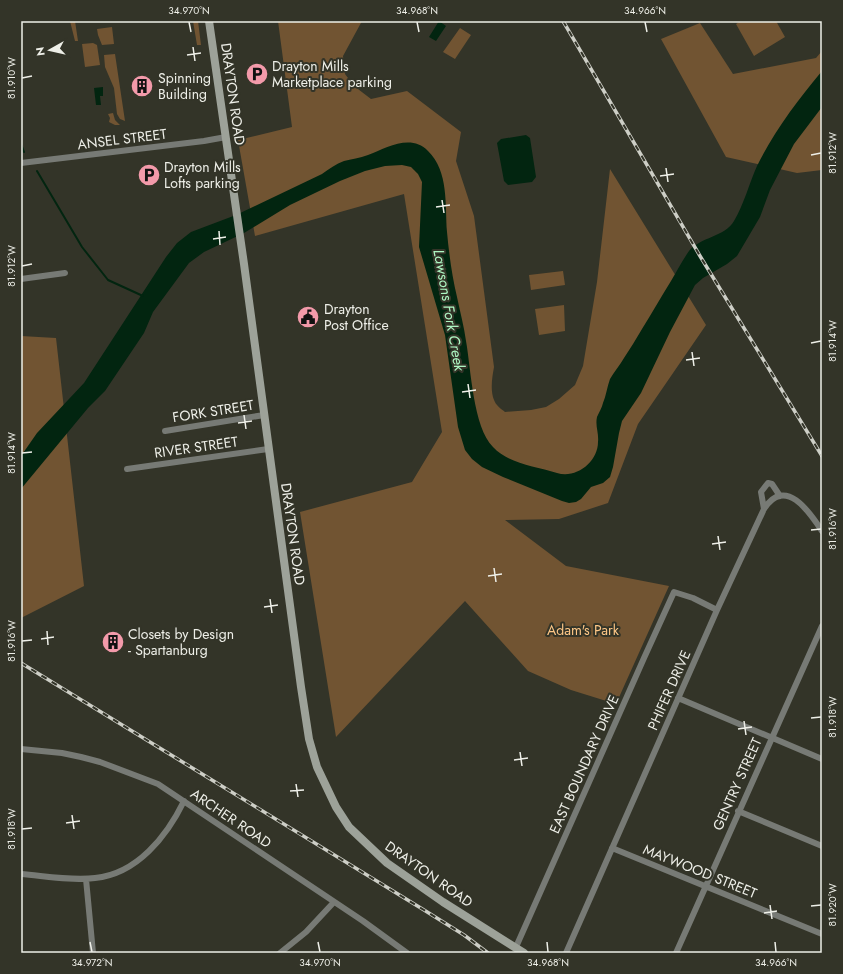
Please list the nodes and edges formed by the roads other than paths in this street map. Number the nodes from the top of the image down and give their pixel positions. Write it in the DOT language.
graph roads {
  1 [pos="209,21"];
  2 [pos="226,137"];
  3 [pos="21,163"];
  4 [pos="65,273"];
  5 [pos="21,279"];
  6 [pos="264,415"];
  7 [pos="165,431"];
  8 [pos="268,449"];
  9 [pos="128,469"];
  10 [pos="780,496"];
  11 [pos="764,509"];
  12 [pos="822,531"];
  13 [pos="717,610"];
  14 [pos="822,626"];
  15 [pos="678,698"];
  16 [pos="772,737"];
  17 [pos="21,749"];
  18 [pos="822,759"];
  19 [pos="184,801"];
  20 [pos="738,812"];
  21 [pos="822,846"];
  22 [pos="612,848"];
  23 [pos="21,874"];
  24 [pos="86,879"];
  25 [pos="705,886"];
  26 [pos="334,902"];
  27 [pos="822,934"];
  28 [pos="516,947"];
  29 [pos="93,953"];
  30 [pos="280,953"];
  31 [pos="407,953"];
  32 [pos="524,953"];
  33 [pos="566,953"];
  34 [pos="676,953"];
  1 -- 2 [label="main road, DRAYTON ROAD"];
  2 -- 3 [label="street, ANSEL STREET"];
  2 -- 6 [label="main road, DRAYTON ROAD"];
  4 -- 5 [label="street"];
  6 -- 7 [label="street, FORK STREET"];
  6 -- 8 [label="main road, DRAYTON ROAD"];
  8 -- 9 [label="street, RIVER STREET"];
  8 -- 28 [label="main road, DRAYTON ROAD"];
  10 -- 11 [label="street, PHIFER DRIVE"];
  10 -- 11 [label="street"];
  10 -- 12 [label="street"];
  11 -- 13 [label="street, PHIFER DRIVE"];
  13 -- 15 [label="street, PHIFER DRIVE"];
  13 -- 28 [label="street, EAST BOUNDARY DRIVE"];
  14 -- 16 [label="street, GENTRY STREET"];
  15 -- 16 [label="street"];
  15 -- 22 [label="street, PHIFER DRIVE"];
  16 -- 18 [label="street"];
  16 -- 20 [label="street, GENTRY STREET"];
  17 -- 19 [label="street, ARCHER ROAD"];
  19 -- 24 [label="street"];
  19 -- 26 [label="street, ARCHER ROAD"];
  20 -- 21 [label="street"];
  20 -- 25 [label="street, GENTRY STREET"];
  22 -- 25 [label="street, MAYWOOD STREET"];
  22 -- 33 [label="street, PHIFER DRIVE"];
  23 -- 24 [label="street"];
  24 -- 29 [label="street"];
  25 -- 27 [label="street, MAYWOOD STREET"];
  25 -- 34 [label="street, GENTRY STREET"];
  26 -- 30 [label="street"];
  26 -- 31 [label="street, ARCHER ROAD"];
  28 -- 32 [label="main road, DRAYTON ROAD"];
}
